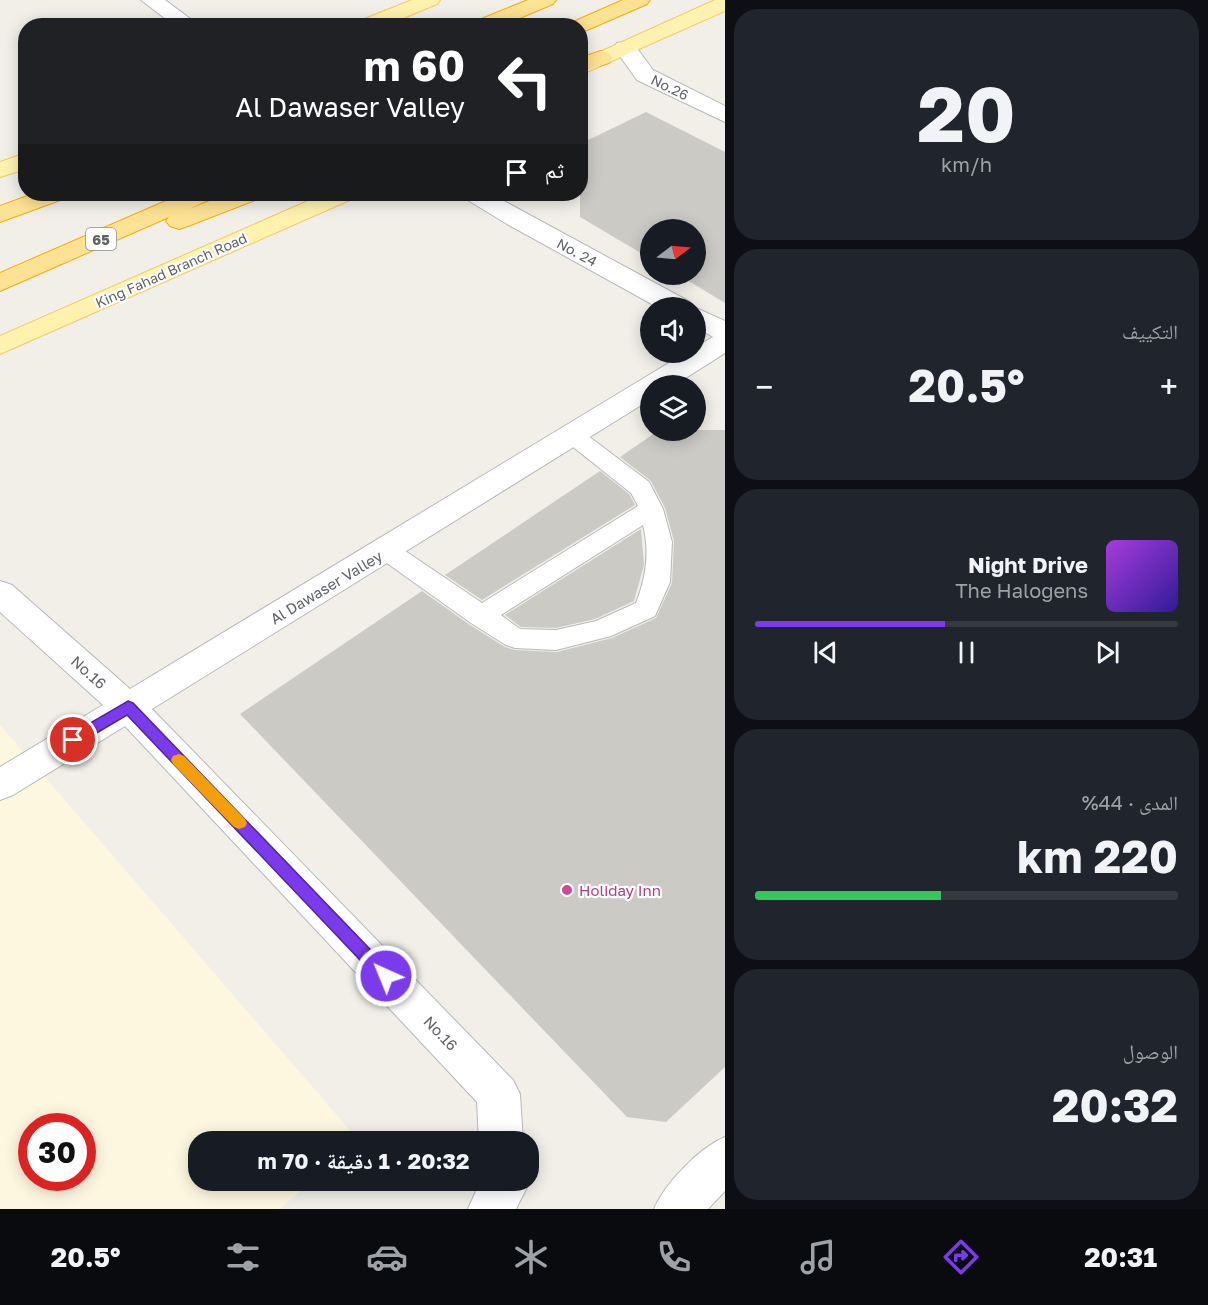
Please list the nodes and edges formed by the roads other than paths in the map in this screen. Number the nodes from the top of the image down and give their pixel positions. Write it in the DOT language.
graph roads {
  1 [pos="151,0"];
  2 [pos="430,0"];
  3 [pos="546,0"];
  4 [pos="640,0"];
  5 [pos="725,3"];
  6 [pos="179,18"];
  7 [pos="384,18"];
  8 [pos="501,18"];
  9 [pos="588,23"];
  10 [pos="625,48"];
  11 [pos="588,64"];
  12 [pos="725,115"];
  13 [pos="18,163"];
  14 [pos="0,170"];
  15 [pos="18,190"];
  16 [pos="0,198"];
  17 [pos="36,201"];
  18 [pos="185,201"];
  19 [pos="231,201"];
  20 [pos="327,201"];
  21 [pos="486,201"];
  22 [pos="0,215"];
  23 [pos="68,253"];
  24 [pos="0,283"];
  25 [pos="660,297"];
  26 [pos="706,322"];
  27 [pos="725,332"];
  28 [pos="725,341"];
  29 [pos="0,346"];
  30 [pos="669,375"];
  31 [pos="640,393"];
  32 [pos="571,434"];
  33 [pos="651,509"];
  34 [pos="387,550"];
  35 [pos="0,593"];
  36 [pos="480,616"];
  37 [pos="128,707"];
  38 [pos="0,785"];
  39 [pos="500,1131"];
  40 [pos="725,1159"];
  41 [pos="502,1191"];
  42 [pos="491,1209"];
  43 [pos="677,1209"];
  1 -- 6 [label="street"];
  2 -- 7 [label="main road"];
  3 -- 8 [label="highway"];
  4 -- 9 [label="highway"];
  5 -- 10 [label="main road"];
  10 -- 11 [label="main road"];
  10 -- 12 [label="street, No.26"];
  13 -- 14 [label="main road"];
  15 -- 16 [label="highway"];
  17 -- 22 [label="highway"];
  18 -- 23 [label="highway, 65"];
  19 -- 23 [label="highway"];
  20 -- 29 [label="main road, King Fahad Branch Road"];
  21 -- 25 [label="street, No. 24"];
  23 -- 24 [label="highway, 65"];
  26 -- 27 [label="street"];
  28 -- 30 [label="street, Al Dawaser Valley"];
  31 -- 32 [label="street, Al Dawaser Valley"];
  32 -- 33 [label="lane"];
  32 -- 34 [label="street, Al Dawaser Valley"];
  33 -- 36 [label="lane"];
  33 -- 36 [label="lane"];
  34 -- 36 [label="lane"];
  34 -- 37 [label="street, Al Dawaser Valley"];
  35 -- 37 [label="street, No.16"];
  37 -- 38 [label="street, Al Dawaser Valley"];
  37 -- 39 [label="street, No.16"];
  40 -- 43 [label="street"];
  41 -- 42 [label="street"];
}
